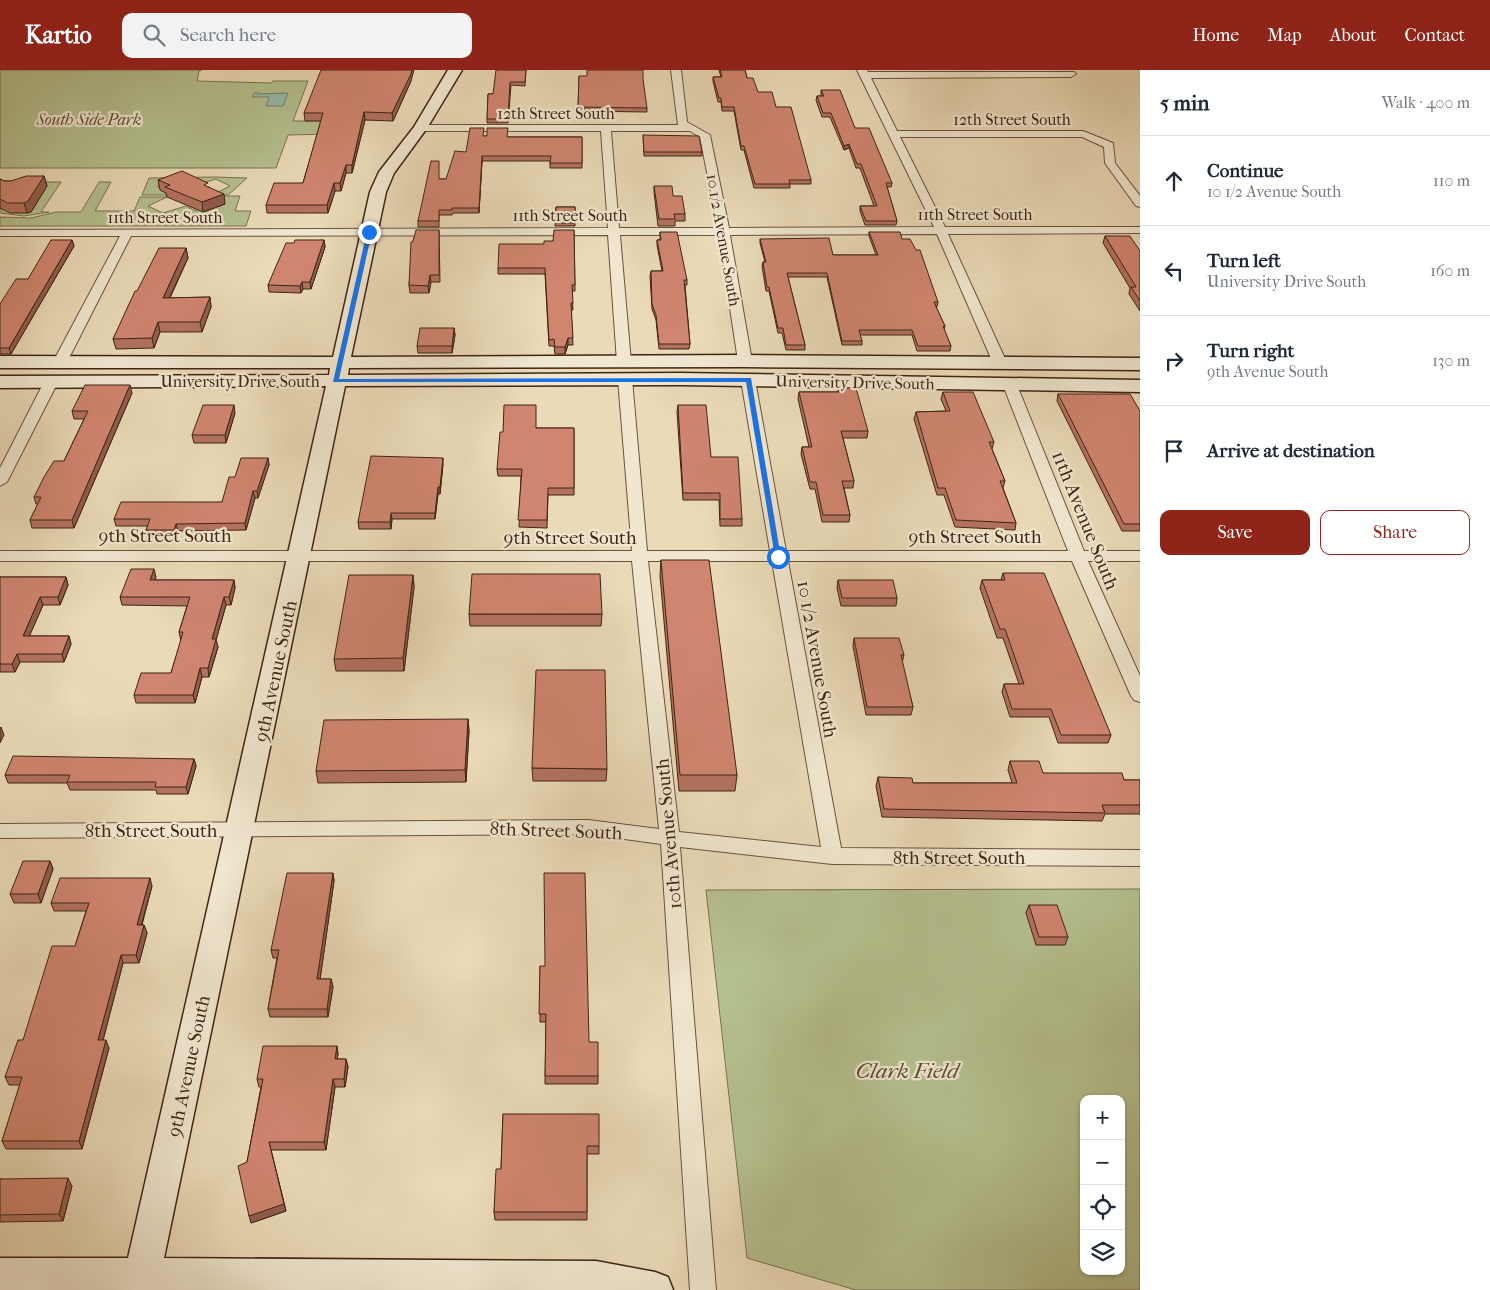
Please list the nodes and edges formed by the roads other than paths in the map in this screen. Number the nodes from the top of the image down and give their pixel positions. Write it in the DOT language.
graph roads {
  1 [pos="454,70"];
  2 [pos="676,70"];
  3 [pos="864,73"];
  4 [pos="1071,74"];
  5 [pos="420,128"];
  6 [pos="606,128"];
  7 [pos="692,128"];
  8 [pos="896,134"];
  9 [pos="1140,204"];
  10 [pos="613,230"];
  11 [pos="724,230"];
  12 [pos="941,230"];
  13 [pos="1140,230"];
  14 [pos="369,232"];
  15 [pos="0,233"];
  16 [pos="126,234"];
  17 [pos="745,361"];
  18 [pos="0,362"];
  19 [pos="60,362"];
  20 [pos="1000,363"];
  21 [pos="1140,364"];
  22 [pos="624,370"];
  23 [pos="338,372"];
  24 [pos="748,380"];
  25 [pos="0,382"];
  26 [pos="51,382"];
  27 [pos="1010,385"];
  28 [pos="1140,386"];
  29 [pos="0,482"];
  30 [pos="300,554"];
  31 [pos="0,556"];
  32 [pos="1078,556"];
  33 [pos="1140,556"];
  34 [pos="639,557"];
  35 [pos="778,557"];
  36 [pos="1140,696"];
  37 [pos="240,829"];
  38 [pos="0,831"];
  39 [pos="670,839"];
  40 [pos="832,856"];
  41 [pos="1140,858"];
  42 [pos="0,1276"];
  43 [pos="140,1283"];
  44 [pos="656,1290"];
  45 [pos="703,1290"];
  1 -- 5 [label="main road, 9th Avenue South"];
  2 -- 7 [label="street"];
  3 -- 4 [label="street"];
  3 -- 8 [label="street"];
  5 -- 6 [label="street, 12th Street South"];
  5 -- 14 [label="main road, 9th Avenue South"];
  6 -- 7 [label="street, 12th Street South"];
  6 -- 10 [label="street, 10th Avenue South"];
  7 -- 11 [label="street, 10 1/2 Avenue South"];
  8 -- 9 [label="street, 12th Street South"];
  8 -- 12 [label="street"];
  10 -- 11 [label="street, 11th Street South"];
  10 -- 14 [label="street, 11th Street South"];
  10 -- 22 [label="street, 10th Avenue South"];
  11 -- 12 [label="street, 11th Street South"];
  11 -- 17 [label="street, 10 1/2 Avenue South"];
  12 -- 13 [label="street, 11th Street South"];
  12 -- 20 [label="street"];
  14 -- 16 [label="street, 11th Street South"];
  14 -- 23 [label="main road, 9th Avenue South"];
  15 -- 16 [label="street, 11th Street South"];
  16 -- 19 [label="street"];
  17 -- 20 [label="main road, University Drive South"];
  17 -- 22 [label="main road, University Drive South"];
  18 -- 19 [label="main road, University Drive South"];
  19 -- 23 [label="main road, University Drive South"];
  20 -- 21 [label="main road, University Drive South"];
  22 -- 23 [label="main road, University Drive South"];
  22 -- 24 [label="main road, University Drive South"];
  22 -- 34 [label="street, 10th Avenue South"];
  23 -- 26 [label="main road, University Drive South"];
  23 -- 30 [label="main road, 9th Avenue South"];
  24 -- 27 [label="main road, University Drive South"];
  24 -- 35 [label="street, 10 1/2 Avenue South"];
  25 -- 26 [label="main road, University Drive South"];
  26 -- 29 [label="street"];
  27 -- 28 [label="main road, University Drive South"];
  27 -- 32 [label="street, 11th Avenue South"];
  30 -- 31 [label="street, 9th Street South"];
  30 -- 34 [label="street, 9th Street South"];
  30 -- 37 [label="main road, 9th Avenue South"];
  32 -- 33 [label="street, 9th Street South"];
  32 -- 35 [label="street, 9th Street South"];
  32 -- 36 [label="street, 11th Avenue South"];
  34 -- 35 [label="street, 9th Street South"];
  34 -- 39 [label="street, 10th Avenue South"];
  35 -- 40 [label="street, 10 1/2 Avenue South"];
  37 -- 38 [label="street, 8th Street South"];
  37 -- 39 [label="street, 8th Street South"];
  37 -- 43 [label="main road, 9th Avenue South"];
  39 -- 40 [label="street, 8th Street South"];
  39 -- 45 [label="street, 10th Avenue South"];
  40 -- 41 [label="street, 8th Street South"];
  42 -- 43 [label="main road"];
  43 -- 44 [label="main road"];
}
